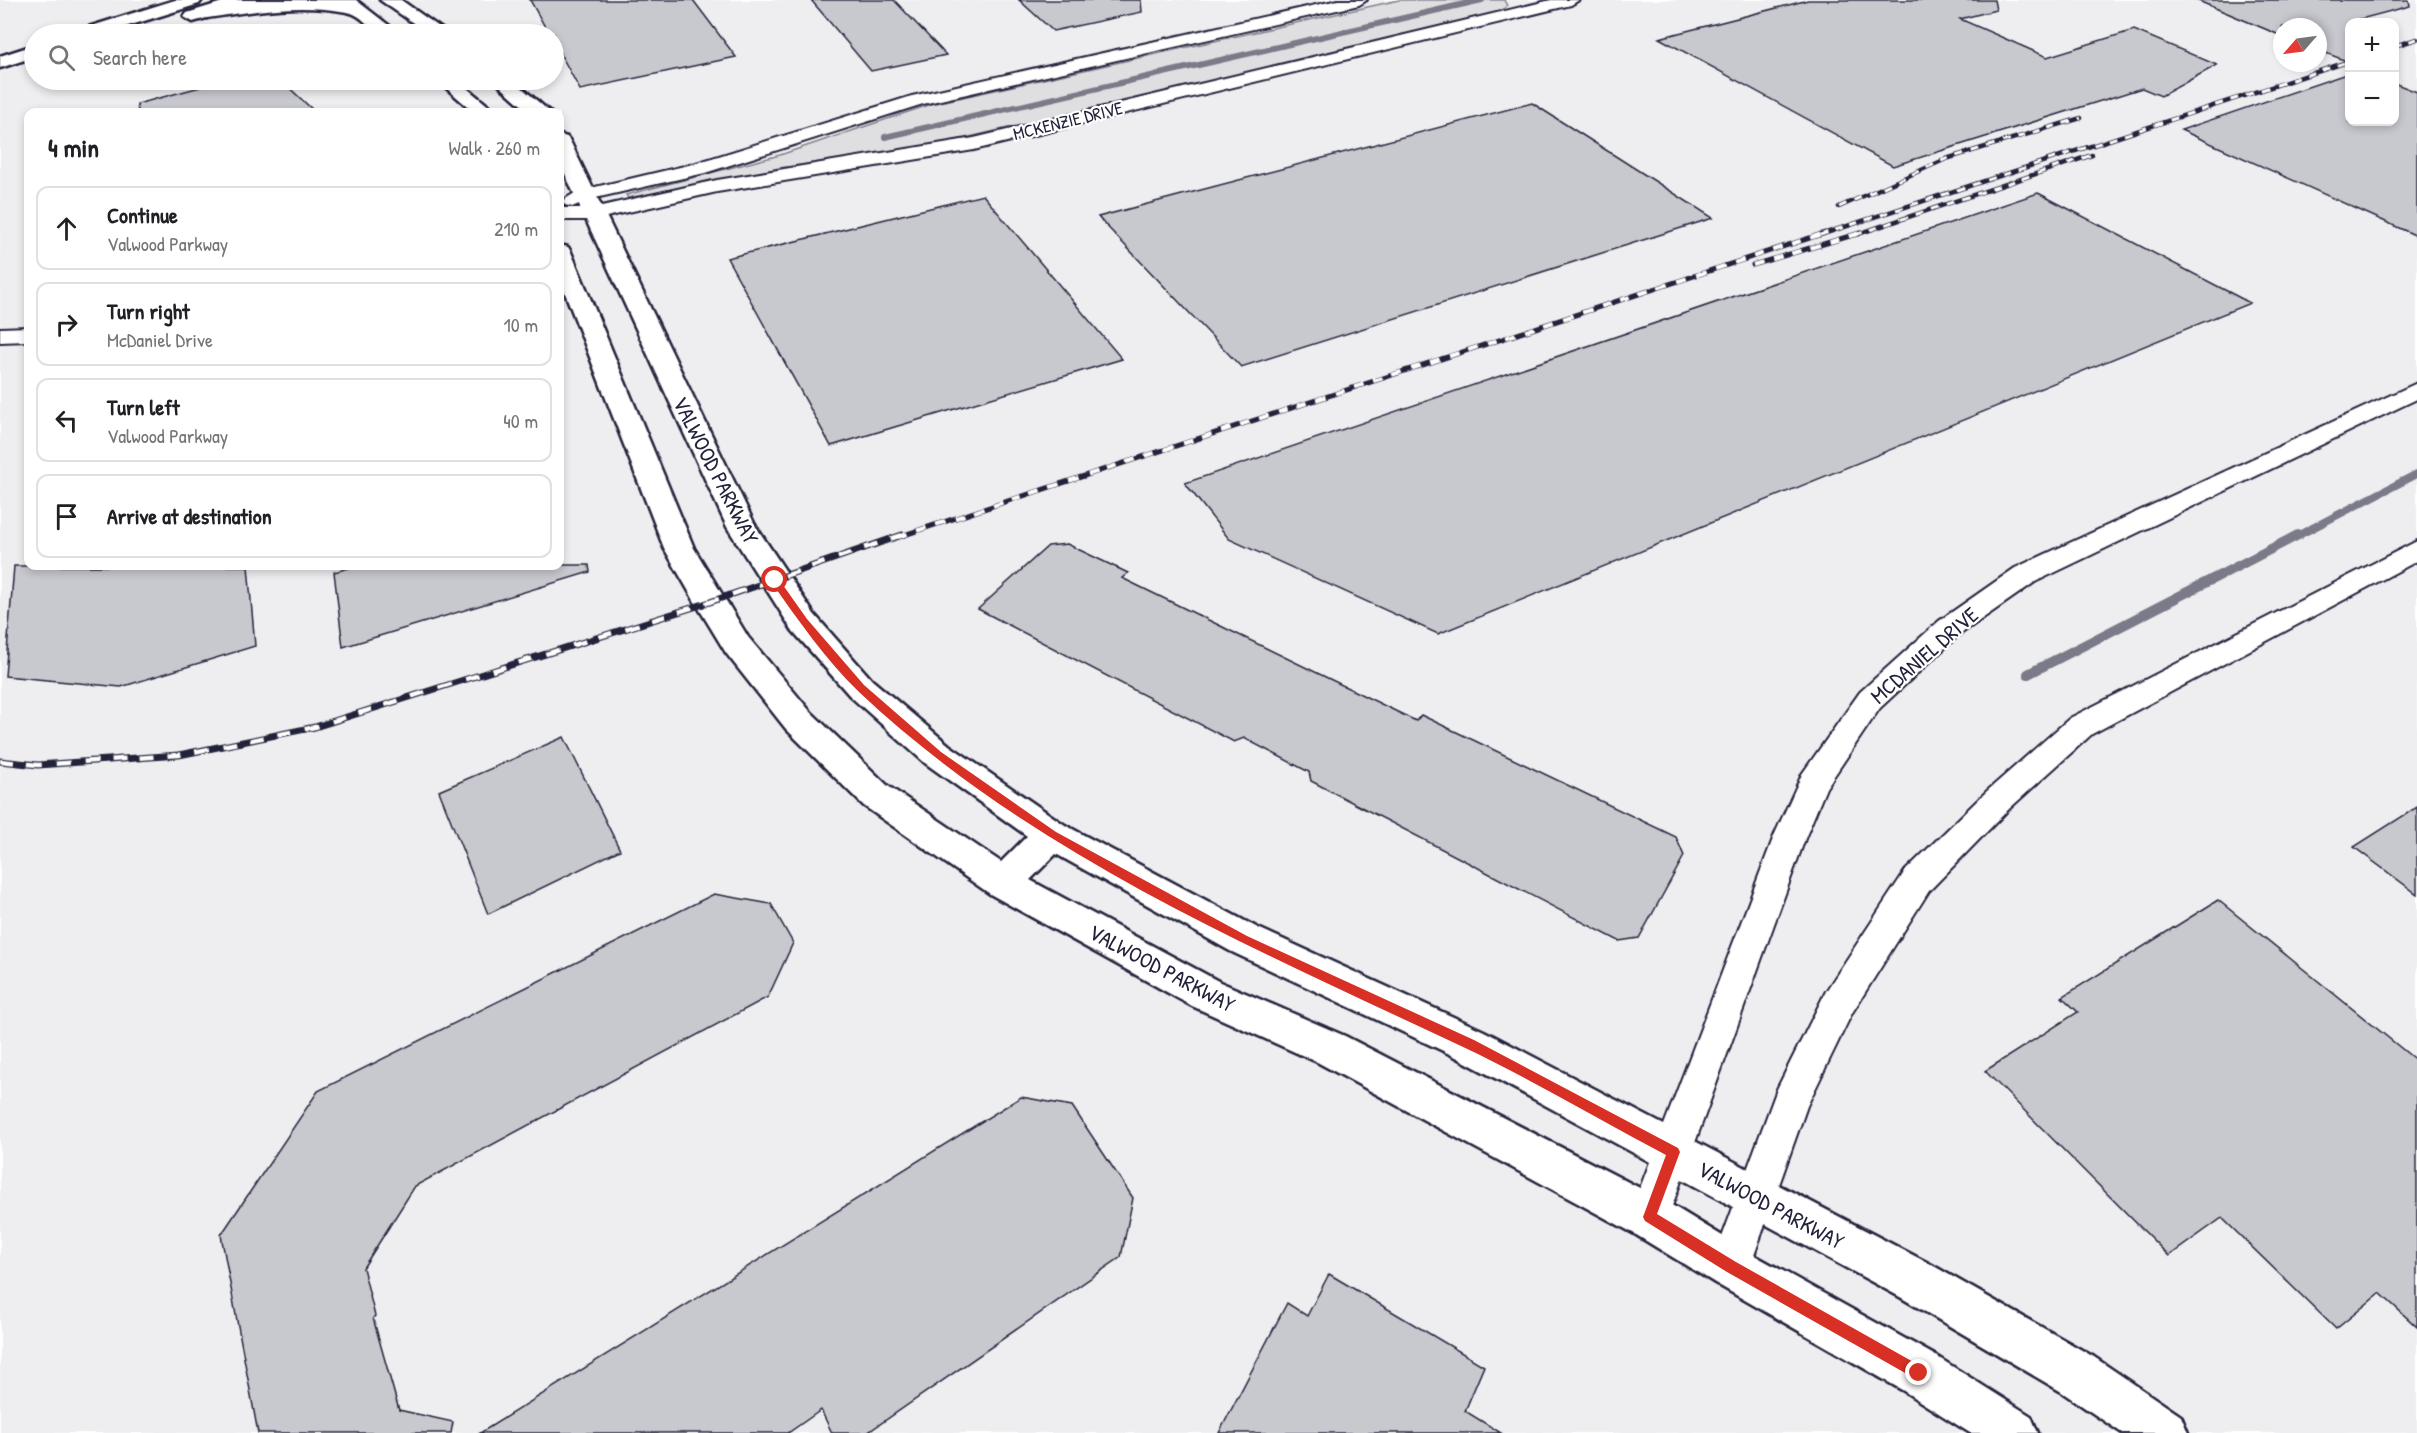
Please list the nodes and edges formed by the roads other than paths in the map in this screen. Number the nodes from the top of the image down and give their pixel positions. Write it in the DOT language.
graph roads {
  1 [pos="193,0"];
  2 [pos="246,0"];
  3 [pos="389,0"];
  4 [pos="1359,0"];
  5 [pos="1571,0"];
  6 [pos="349,3"];
  7 [pos="207,13"];
  8 [pos="117,24"];
  9 [pos="172,24"];
  10 [pos="377,24"];
  11 [pos="425,24"];
  12 [pos="24,54"];
  13 [pos="0,62"];
  14 [pos="24,71"];
  15 [pos="0,78"];
  16 [pos="458,90"];
  17 [pos="514,90"];
  18 [pos="481,108"];
  19 [pos="535,108"];
  20 [pos="564,150"];
  21 [pos="589,205"];
  22 [pos="564,207"];
  23 [pos="564,213"];
  24 [pos="564,262"];
  25 [pos="24,334"];
  26 [pos="0,335"];
  27 [pos="2417,390"];
  28 [pos="2417,550"];
  29 [pos="1052,835"];
  30 [pos="1003,883"];
  31 [pos="1674,1152"];
  32 [pos="1756,1199"];
  33 [pos="1649,1217"];
  34 [pos="1731,1267"];
  35 [pos="2014,1433"];
  36 [pos="2164,1433"];
  1 -- 8 [label="main road"];
  2 -- 7 [label="main road"];
  3 -- 11 [label="main road"];
  4 -- 21 [label="street, MCKENZIE DRIVE"];
  5 -- 21 [label="street, MCKENZIE DRIVE"];
  6 -- 7 [label="main road"];
  6 -- 10 [label="main road"];
  7 -- 9 [label="main road"];
  12 -- 13 [label="main road"];
  14 -- 15 [label="main road"];
  16 -- 18 [label="main road"];
  17 -- 19 [label="main road"];
  20 -- 21 [label="main road, VALWOOD PARKWAY"];
  21 -- 22 [label="street, MCKENZIE DRIVE"];
  21 -- 23 [label="street, MCKENZIE DRIVE"];
  21 -- 29 [label="main road, VALWOOD PARKWAY"];
  24 -- 30 [label="main road, VALWOOD PARKWAY"];
  25 -- 26 [label="street"];
  27 -- 31 [label="street, MCDANIEL DRIVE"];
  28 -- 32 [label="street"];
  29 -- 30 [label="main road"];
  29 -- 31 [label="main road, VALWOOD PARKWAY"];
  30 -- 33 [label="main road, VALWOOD PARKWAY"];
  31 -- 32 [label="main road, VALWOOD PARKWAY"];
  31 -- 33 [label="street, MCDANIEL DRIVE"];
  32 -- 34 [label="street"];
  32 -- 36 [label="main road, VALWOOD PARKWAY"];
  33 -- 34 [label="main road, VALWOOD PARKWAY"];
  34 -- 35 [label="main road, VALWOOD PARKWAY"];
}
